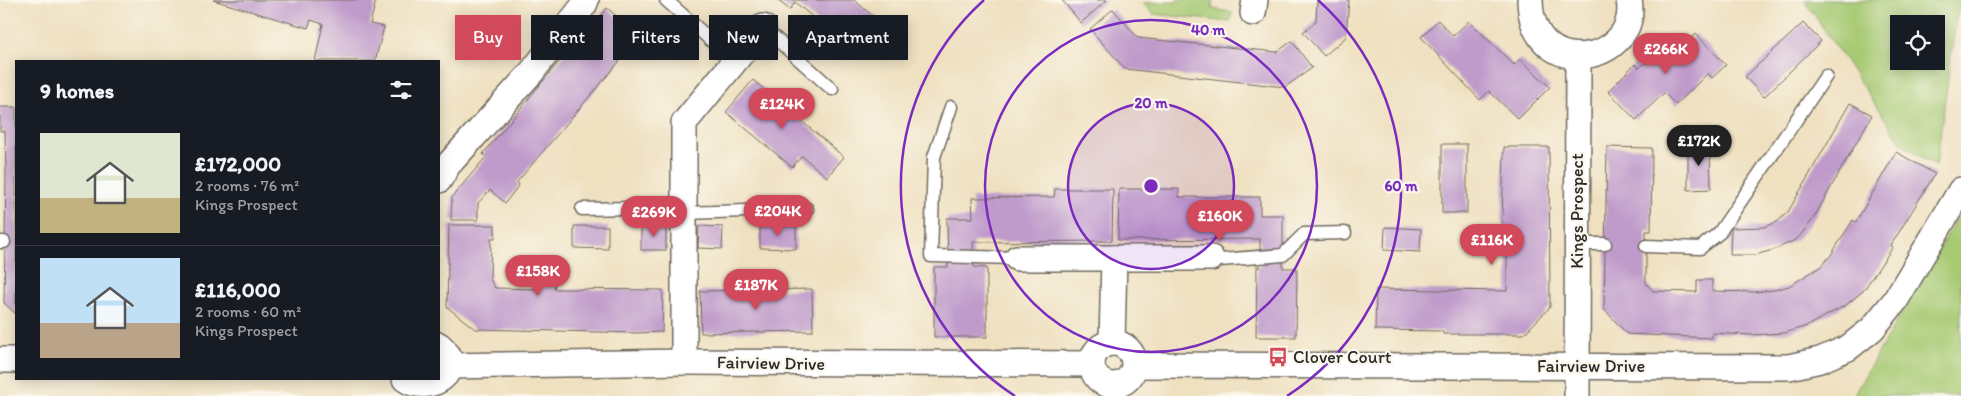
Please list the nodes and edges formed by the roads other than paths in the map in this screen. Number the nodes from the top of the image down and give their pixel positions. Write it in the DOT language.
graph roads {
  1 [pos="666,0"];
  2 [pos="1530,0"];
  3 [pos="1628,0"];
  4 [pos="583,2"];
  5 [pos="778,40"];
  6 [pos="1578,57"];
  7 [pos="734,61"];
  8 [pos="1826,76"];
  9 [pos="832,89"];
  10 [pos="951,107"];
  11 [pos="440,178"];
  12 [pos="1961,190"];
  13 [pos="582,209"];
  14 [pos="807,209"];
  15 [pos="684,210"];
  16 [pos="1345,233"];
  17 [pos="1577,244"];
  18 [pos="1605,244"];
  19 [pos="1646,246"];
  20 [pos="1017,258"];
  21 [pos="1114,258"];
  22 [pos="1211,258"];
  23 [pos="1112,342"];
  24 [pos="444,355"];
  25 [pos="0,360"];
  26 [pos="15,360"];
  27 [pos="684,362"];
  28 [pos="1092,364"];
  29 [pos="1135,365"];
  30 [pos="1577,366"];
  31 [pos="418,388"];
  32 [pos="1113,391"];
  33 [pos="1577,396"];
  1 -- 7 [label="lane"];
  2 -- 6 [label="street"];
  3 -- 6 [label="street"];
  4 -- 11 [label="street"];
  5 -- 9 [label="lane"];
  6 -- 17 [label="street, Kings Prospect"];
  7 -- 15 [label="street"];
  8 -- 19 [label="lane"];
  10 -- 20 [label="lane"];
  12 -- 30 [label="street, Fairview Drive"];
  13 -- 15 [label="lane"];
  14 -- 15 [label="lane"];
  15 -- 27 [label="street"];
  16 -- 22 [label="lane"];
  17 -- 18 [label="lane"];
  17 -- 30 [label="street, Kings Prospect"];
  20 -- 21 [label="street"];
  21 -- 22 [label="street"];
  21 -- 23 [label="street"];
  23 -- 28 [label="street"];
  23 -- 29 [label="street"];
  24 -- 27 [label="street, Fairview Drive"];
  24 -- 31 [label="street"];
  25 -- 26 [label="street"];
  27 -- 28 [label="street, Fairview Drive"];
  28 -- 32 [label="street"];
  29 -- 30 [label="street, Fairview Drive"];
  29 -- 32 [label="street"];
  30 -- 33 [label="street, Kings Prospect"];
}
